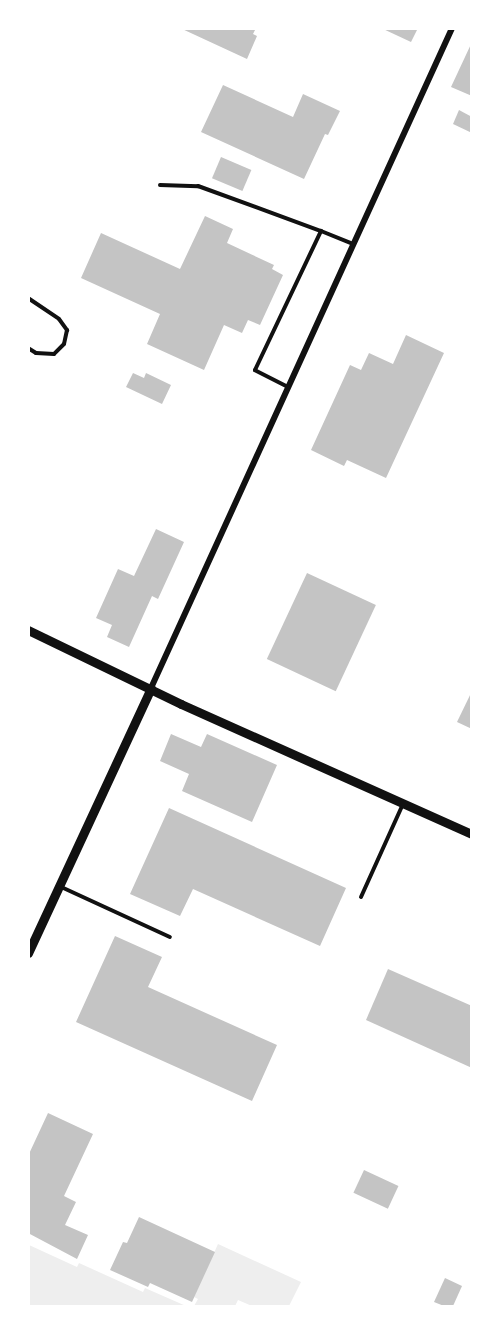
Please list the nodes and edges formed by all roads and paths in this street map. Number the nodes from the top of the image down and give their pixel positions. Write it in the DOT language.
graph roads {
  1 [pos="452,28"];
  2 [pos="160,185"];
  3 [pos="321,231"];
  4 [pos="353,244"];
  5 [pos="28,298"];
  6 [pos="28,348"];
  7 [pos="288,387"];
  8 [pos="28,630"];
  9 [pos="151,688"];
  10 [pos="404,804"];
  11 [pos="471,834"];
  12 [pos="59,886"];
  13 [pos="361,897"];
  14 [pos="170,937"];
  15 [pos="28,953"];
  1 -- 4 [label="street"];
  2 -- 3 [label="lane"];
  3 -- 4 [label="lane"];
  3 -- 7 [label="lane"];
  4 -- 7 [label="street"];
  5 -- 6 [label="lane"];
  7 -- 9 [label="street"];
  8 -- 9 [label="street"];
  9 -- 10 [label="street"];
  9 -- 12 [label="street"];
  10 -- 11 [label="street"];
  10 -- 13 [label="lane"];
  12 -- 14 [label="lane"];
  12 -- 15 [label="street"];
}
